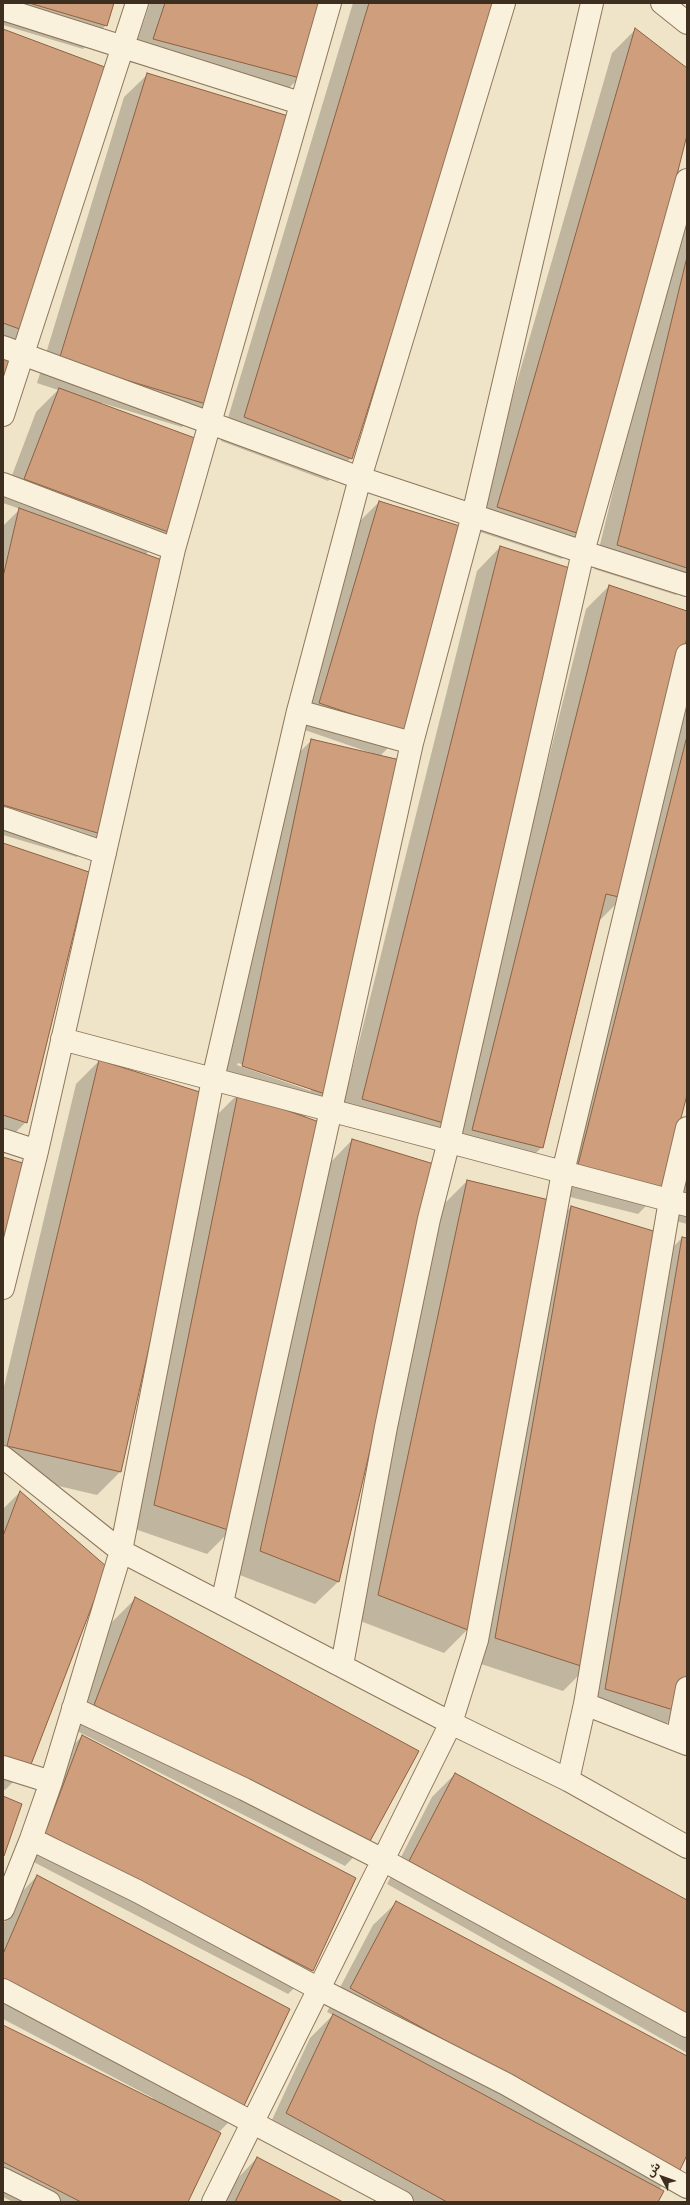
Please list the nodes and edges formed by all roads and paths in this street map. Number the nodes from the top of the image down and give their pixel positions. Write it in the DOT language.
graph roads {
  1 [pos="137,3"];
  2 [pos="330,3"];
  3 [pos="504,3"];
  4 [pos="592,3"];
  5 [pos="662,3"];
  6 [pos="3,9"];
  7 [pos="687,23"];
  8 [pos="122,48"];
  9 [pos="300,103"];
  10 [pos="687,180"];
  11 [pos="13,351"];
  12 [pos="3,415"];
  13 [pos="210,424"];
  14 [pos="360,478"];
  15 [pos="3,484"];
  16 [pos="473,515"];
  17 [pos="174,549"];
  18 [pos="583,552"];
  19 [pos="687,584"];
  20 [pos="687,655"];
  21 [pos="298,711"];
  22 [pos="412,743"];
  23 [pos="3,818"];
  24 [pos="105,853"];
  25 [pos="62,1039"];
  26 [pos="213,1079"];
  27 [pos="331,1110"];
  28 [pos="687,1128"];
  29 [pos="3,1140"];
  30 [pos="449,1141"];
  31 [pos="37,1151"];
  32 [pos="563,1172"];
  33 [pos="678,1202"];
  34 [pos="3,1288"];
  35 [pos="5,1465"];
  36 [pos="121,1551"];
  37 [pos="222,1603"];
  38 [pos="342,1665"];
  39 [pos="687,1688"];
  40 [pos="584,1704"];
  41 [pos="73,1708"];
  42 [pos="451,1723"];
  43 [pos="682,1742"];
  44 [pos="3,1766"];
  45 [pos="568,1780"];
  46 [pos="51,1782"];
  47 [pos="31,1839"];
  48 [pos="687,1847"];
  49 [pos="383,1860"];
  50 [pos="9,1873"];
  51 [pos="3,1909"];
  52 [pos="319,1989"];
  53 [pos="3,1990"];
  54 [pos="687,2026"];
  55 [pos="253,2122"];
  56 [pos="3,2179"];
  57 [pos="683,2188"];
  58 [pos="49,2202"];
  59 [pos="213,2202"];
  60 [pos="402,2202"];
  1 -- 8 [label="street"];
  2 -- 9 [label="street"];
  3 -- 14 [label="street"];
  4 -- 16 [label="street"];
  5 -- 7 [label="street"];
  6 -- 8 [label="street"];
  8 -- 9 [label="street"];
  8 -- 11 [label="street"];
  9 -- 13 [label="street"];
  10 -- 18 [label="street"];
  11 -- 12 [label="street"];
  11 -- 13 [label="street"];
  13 -- 14 [label="street"];
  13 -- 17 [label="street"];
  14 -- 16 [label="street"];
  14 -- 21 [label="street"];
  15 -- 17 [label="street"];
  16 -- 18 [label="street"];
  16 -- 22 [label="street"];
  17 -- 24 [label="street"];
  18 -- 19 [label="street"];
  18 -- 30 [label="street"];
  20 -- 32 [label="street"];
  21 -- 22 [label="street"];
  21 -- 26 [label="street"];
  22 -- 27 [label="street"];
  23 -- 24 [label="street"];
  24 -- 25 [label="street"];
  25 -- 26 [label="street"];
  25 -- 31 [label="street"];
  26 -- 27 [label="street"];
  26 -- 36 [label="street"];
  27 -- 30 [label="street"];
  27 -- 37 [label="street"];
  28 -- 33 [label="street"];
  29 -- 31 [label="street"];
  30 -- 32 [label="street"];
  30 -- 38 [label="street"];
  31 -- 34 [label="street"];
  32 -- 33 [label="street"];
  32 -- 42 [label="street"];
  33 -- 40 [label="street"];
  35 -- 36 [label="street"];
  36 -- 37 [label="street"];
  36 -- 41 [label="street"];
  37 -- 38 [label="street"];
  38 -- 42 [label="street"];
  39 -- 43 [label="street"];
  40 -- 43 [label="street"];
  40 -- 45 [label="street"];
  41 -- 46 [label="street"];
  41 -- 49 [label="street"];
  42 -- 45 [label="street"];
  42 -- 49 [label="street"];
  44 -- 46 [label="street"];
  45 -- 48 [label="street"];
  46 -- 47 [label="street"];
  47 -- 50 [label="street"];
  47 -- 52 [label="street"];
  49 -- 52 [label="street"];
  49 -- 54 [label="street"];
  50 -- 51 [label="street"];
  52 -- 55 [label="street"];
  52 -- 57 [label="street"];
  53 -- 55 [label="street"];
  55 -- 59 [label="street"];
  55 -- 60 [label="street"];
  56 -- 58 [label="street"];
}
